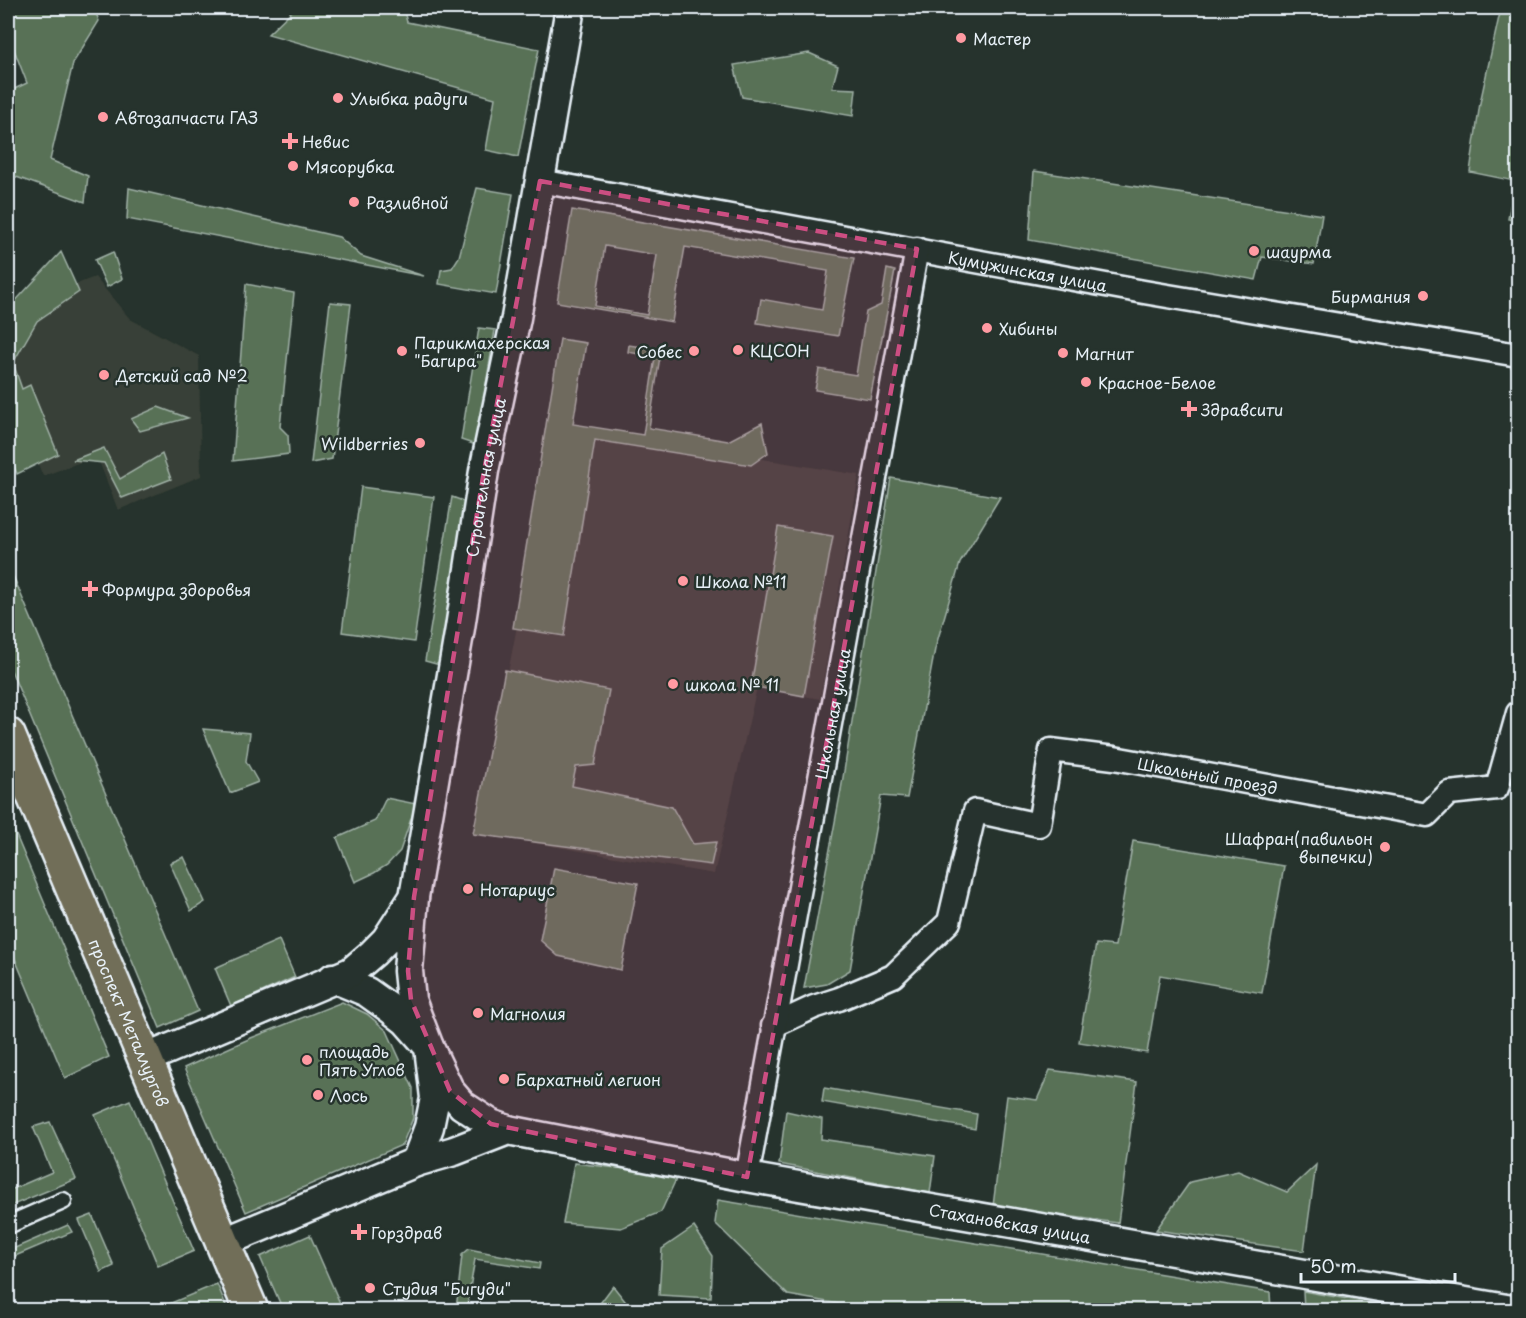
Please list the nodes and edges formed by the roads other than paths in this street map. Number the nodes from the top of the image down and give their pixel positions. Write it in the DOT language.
graph roads {
  1 [pos="570,8"];
  2 [pos="540,181"];
  3 [pos="917,249"];
  4 [pos="1518,355"];
  5 [pos="1518,713"];
  6 [pos="8,735"];
  7 [pos="414,897"];
  8 [pos="333,978"];
  9 [pos="773,1026"];
  10 [pos="429,1047"];
  11 [pos="145,1059"];
  12 [pos="508,1130"];
  13 [pos="416,1162"];
  14 [pos="747,1177"];
  15 [pos="63,1201"];
  16 [pos="8,1224"];
  17 [pos="222,1243"];
  18 [pos="251,1311"];
  19 [pos="1512,1311"];
  1 -- 2 [label="street, Строительная улица"];
  2 -- 3 [label="street, Кумужинская улица"];
  2 -- 7 [label="street, Строительная улица"];
  3 -- 4 [label="street, Кумужинская улица"];
  3 -- 9 [label="street, Школьная улица"];
  5 -- 9 [label="street, Школьный проезд"];
  6 -- 11 [label="main road, проспект Металлургов"];
  7 -- 8 [label="street, Строительная улица"];
  7 -- 10 [label="street"];
  8 -- 10 [label="street"];
  8 -- 11 [label="street"];
  9 -- 14 [label="street, Школьная улица"];
  10 -- 12 [label="street"];
  10 -- 13 [label="street"];
  11 -- 17 [label="main road, проспект Металлургов"];
  12 -- 13 [label="street"];
  12 -- 14 [label="street, Стахановская улица"];
  13 -- 17 [label="street"];
  14 -- 19 [label="street, Стахановская улица"];
  15 -- 16 [label="street"];
  17 -- 18 [label="main road, проспект Металлургов"];
}
